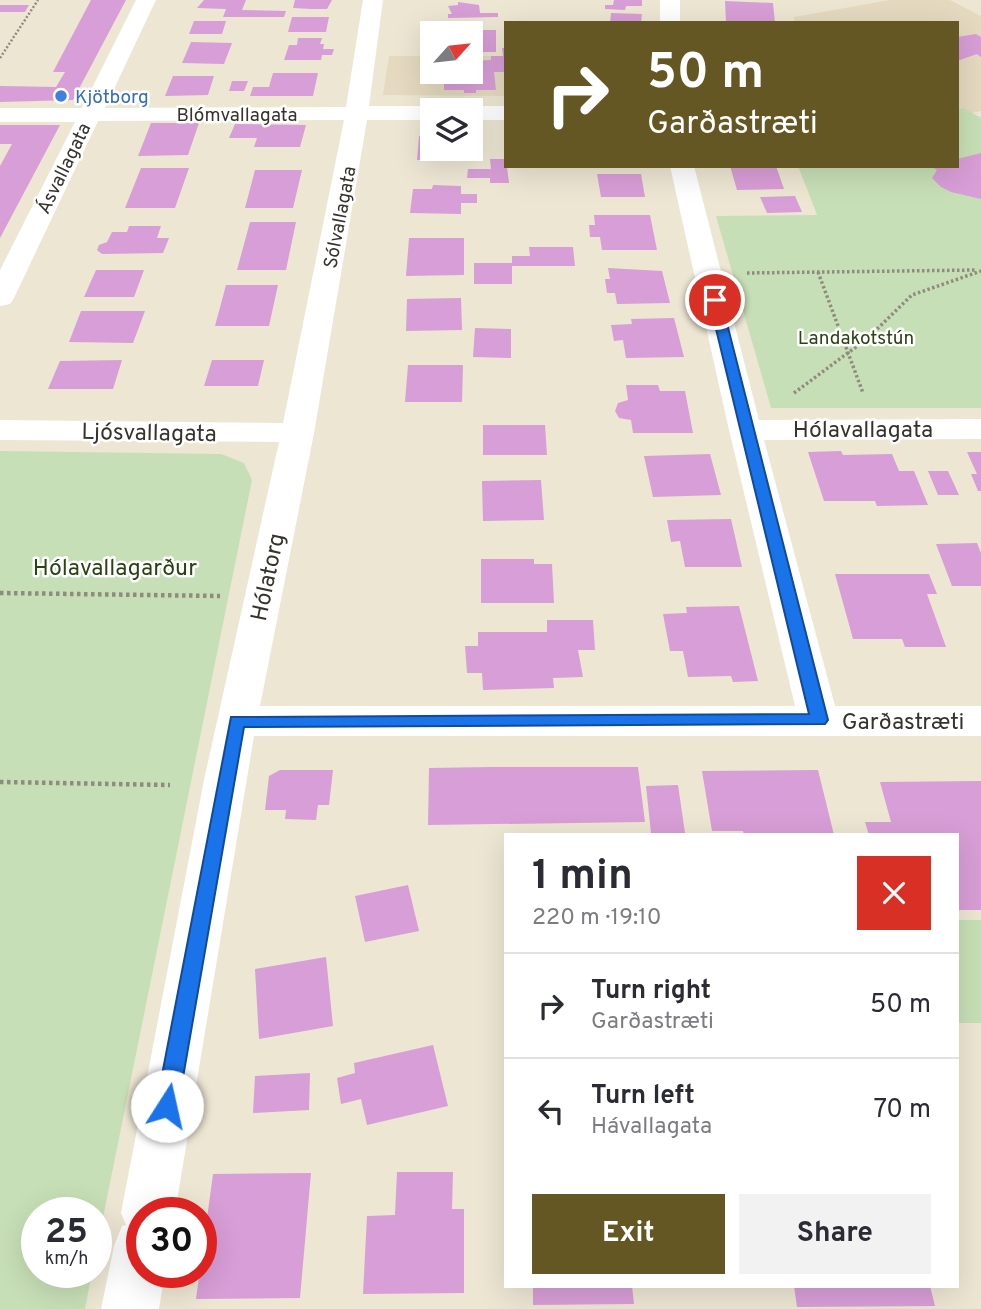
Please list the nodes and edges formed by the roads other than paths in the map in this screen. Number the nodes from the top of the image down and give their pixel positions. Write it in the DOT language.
graph roads {
  1 [pos="146,0"];
  2 [pos="373,0"];
  3 [pos="670,0"];
  4 [pos="670,21"];
  5 [pos="358,113"];
  6 [pos="420,113"];
  7 [pos="483,113"];
  8 [pos="504,113"];
  9 [pos="0,115"];
  10 [pos="89,115"];
  11 [pos="682,168"];
  12 [pos="0,298"];
  13 [pos="981,429"];
  14 [pos="0,430"];
  15 [pos="745,430"];
  16 [pos="298,433"];
  17 [pos="819,720"];
  18 [pos="236,721"];
  19 [pos="981,721"];
  20 [pos="151,1197"];
  21 [pos="134,1288"];
  22 [pos="130,1309"];
  1 -- 10 [label="street, Ásvallagata"];
  2 -- 5 [label="street, Sólvallagata"];
  3 -- 4 [label="street"];
  5 -- 6 [label="street, Blómvallagata"];
  5 -- 10 [label="street, Blómvallagata"];
  5 -- 16 [label="street, Sólvallagata"];
  7 -- 8 [label="street"];
  9 -- 10 [label="street, Blómvallagata"];
  10 -- 12 [label="street, Ásvallagata"];
  11 -- 15 [label="street"];
  13 -- 15 [label="street, Hólavallagata"];
  14 -- 16 [label="street, Ljósvallagata"];
  15 -- 17 [label="street"];
  16 -- 18 [label="street, Hólatorg"];
  17 -- 18 [label="street, Garðastræti"];
  17 -- 19 [label="street, Garðastræti"];
  18 -- 20 [label="street, Hólatorg"];
  21 -- 22 [label="street"];
}
